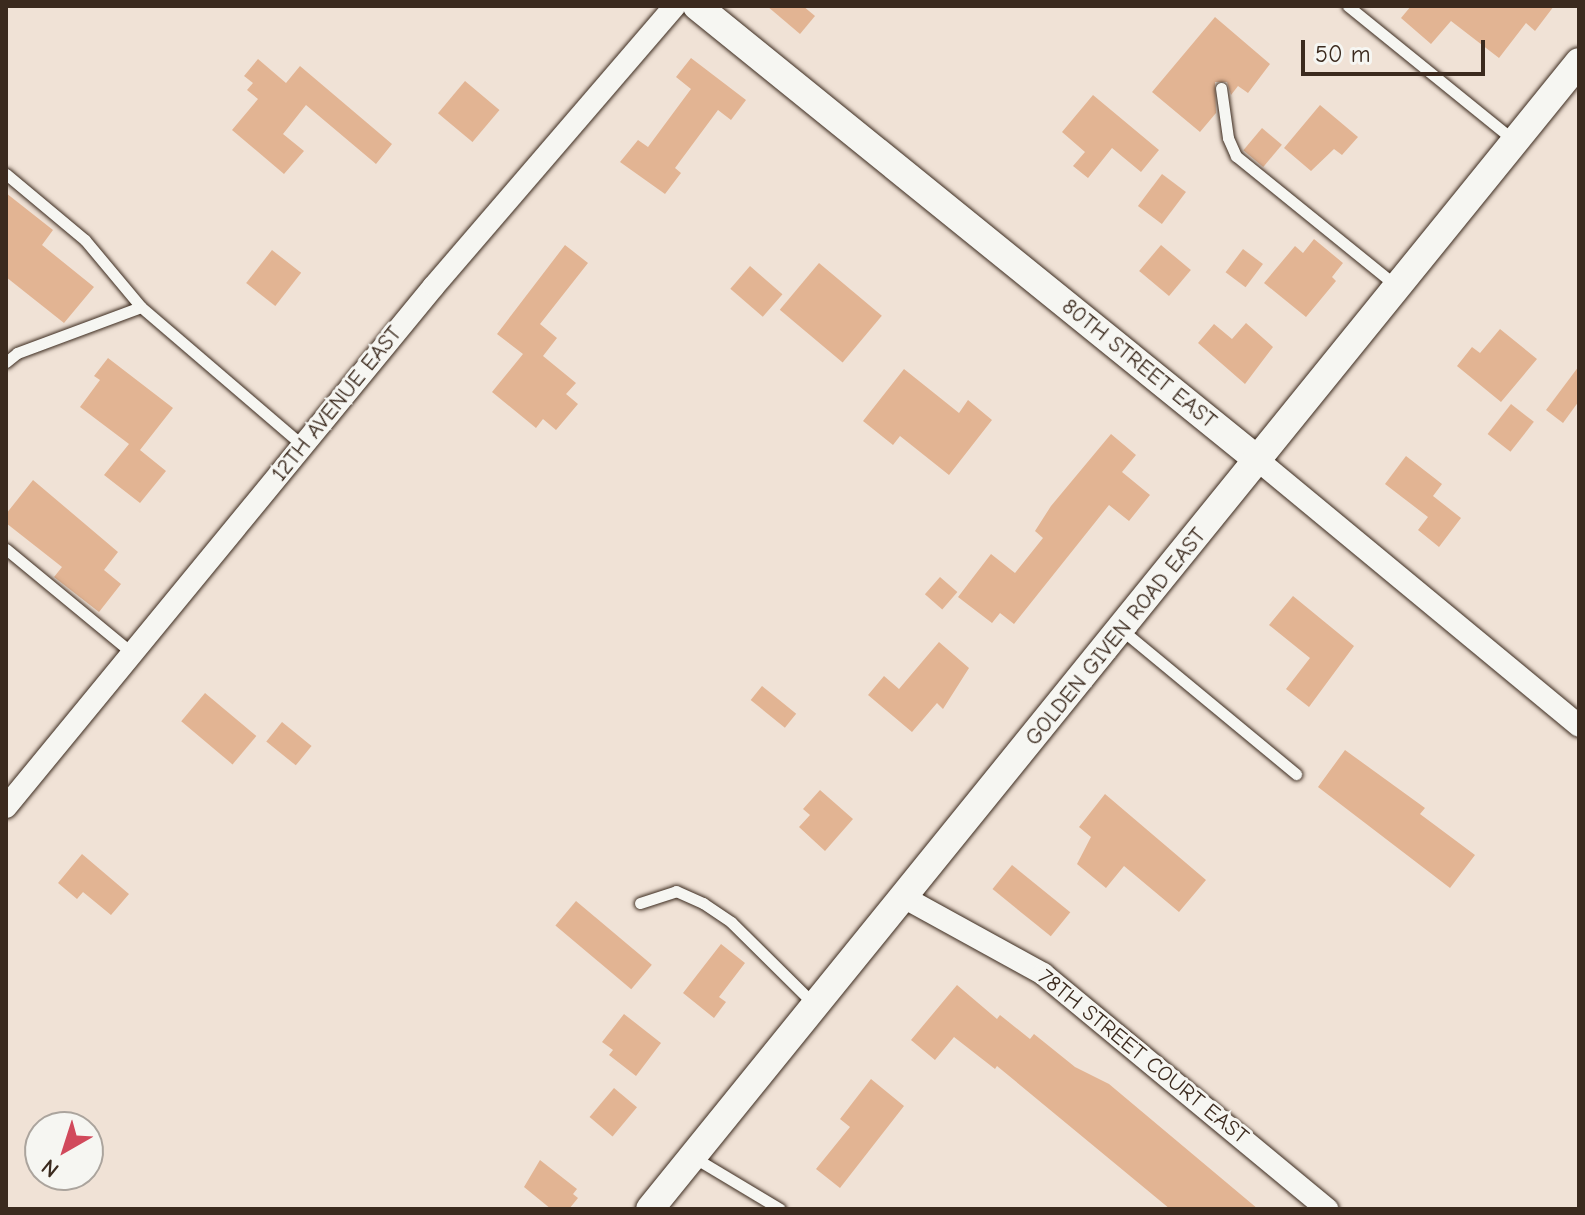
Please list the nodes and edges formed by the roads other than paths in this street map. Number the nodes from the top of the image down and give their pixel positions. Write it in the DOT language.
graph roads {
  1 [pos="675,6"];
  2 [pos="697,6"];
  3 [pos="1348,6"];
  4 [pos="1579,62"];
  5 [pos="1221,88"];
  6 [pos="1515,142"];
  7 [pos="6,174"];
  8 [pos="1398,287"];
  9 [pos="141,307"];
  10 [pos="6,344"];
  11 [pos="17,353"];
  12 [pos="6,362"];
  13 [pos="303,446"];
  14 [pos="1259,461"];
  15 [pos="6,549"];
  16 [pos="1122,630"];
  17 [pos="132,653"];
  18 [pos="1579,726"];
  19 [pos="1296,774"];
  20 [pos="6,807"];
  21 [pos="905,898"];
  22 [pos="640,903"];
  23 [pos="816,1006"];
  24 [pos="693,1157"];
  25 [pos="650,1209"];
  26 [pos="780,1209"];
  27 [pos="1327,1209"];
  1 -- 13 [label="street, 12TH AVENUE EAST"];
  2 -- 14 [label="street, 80TH STREET EAST"];
  3 -- 6 [label="lane"];
  4 -- 6 [label="street, GOLDEN GIVEN ROAD EAST"];
  5 -- 8 [label="lane"];
  6 -- 8 [label="street, GOLDEN GIVEN ROAD EAST"];
  7 -- 9 [label="lane"];
  8 -- 14 [label="street, GOLDEN GIVEN ROAD EAST"];
  9 -- 11 [label="lane"];
  9 -- 13 [label="lane"];
  10 -- 11 [label="lane"];
  11 -- 12 [label="lane"];
  13 -- 17 [label="street, 12TH AVENUE EAST"];
  14 -- 16 [label="street, GOLDEN GIVEN ROAD EAST"];
  14 -- 18 [label="street, 80TH STREET EAST"];
  15 -- 17 [label="lane"];
  16 -- 19 [label="lane"];
  16 -- 21 [label="street, GOLDEN GIVEN ROAD EAST"];
  17 -- 20 [label="street, 12TH AVENUE EAST"];
  21 -- 23 [label="street, GOLDEN GIVEN ROAD EAST"];
  21 -- 27 [label="street, 78TH STREET COURT EAST"];
  22 -- 23 [label="lane"];
  23 -- 24 [label="street, GOLDEN GIVEN ROAD EAST"];
  24 -- 25 [label="street, GOLDEN GIVEN ROAD EAST"];
  24 -- 26 [label="lane"];
}
